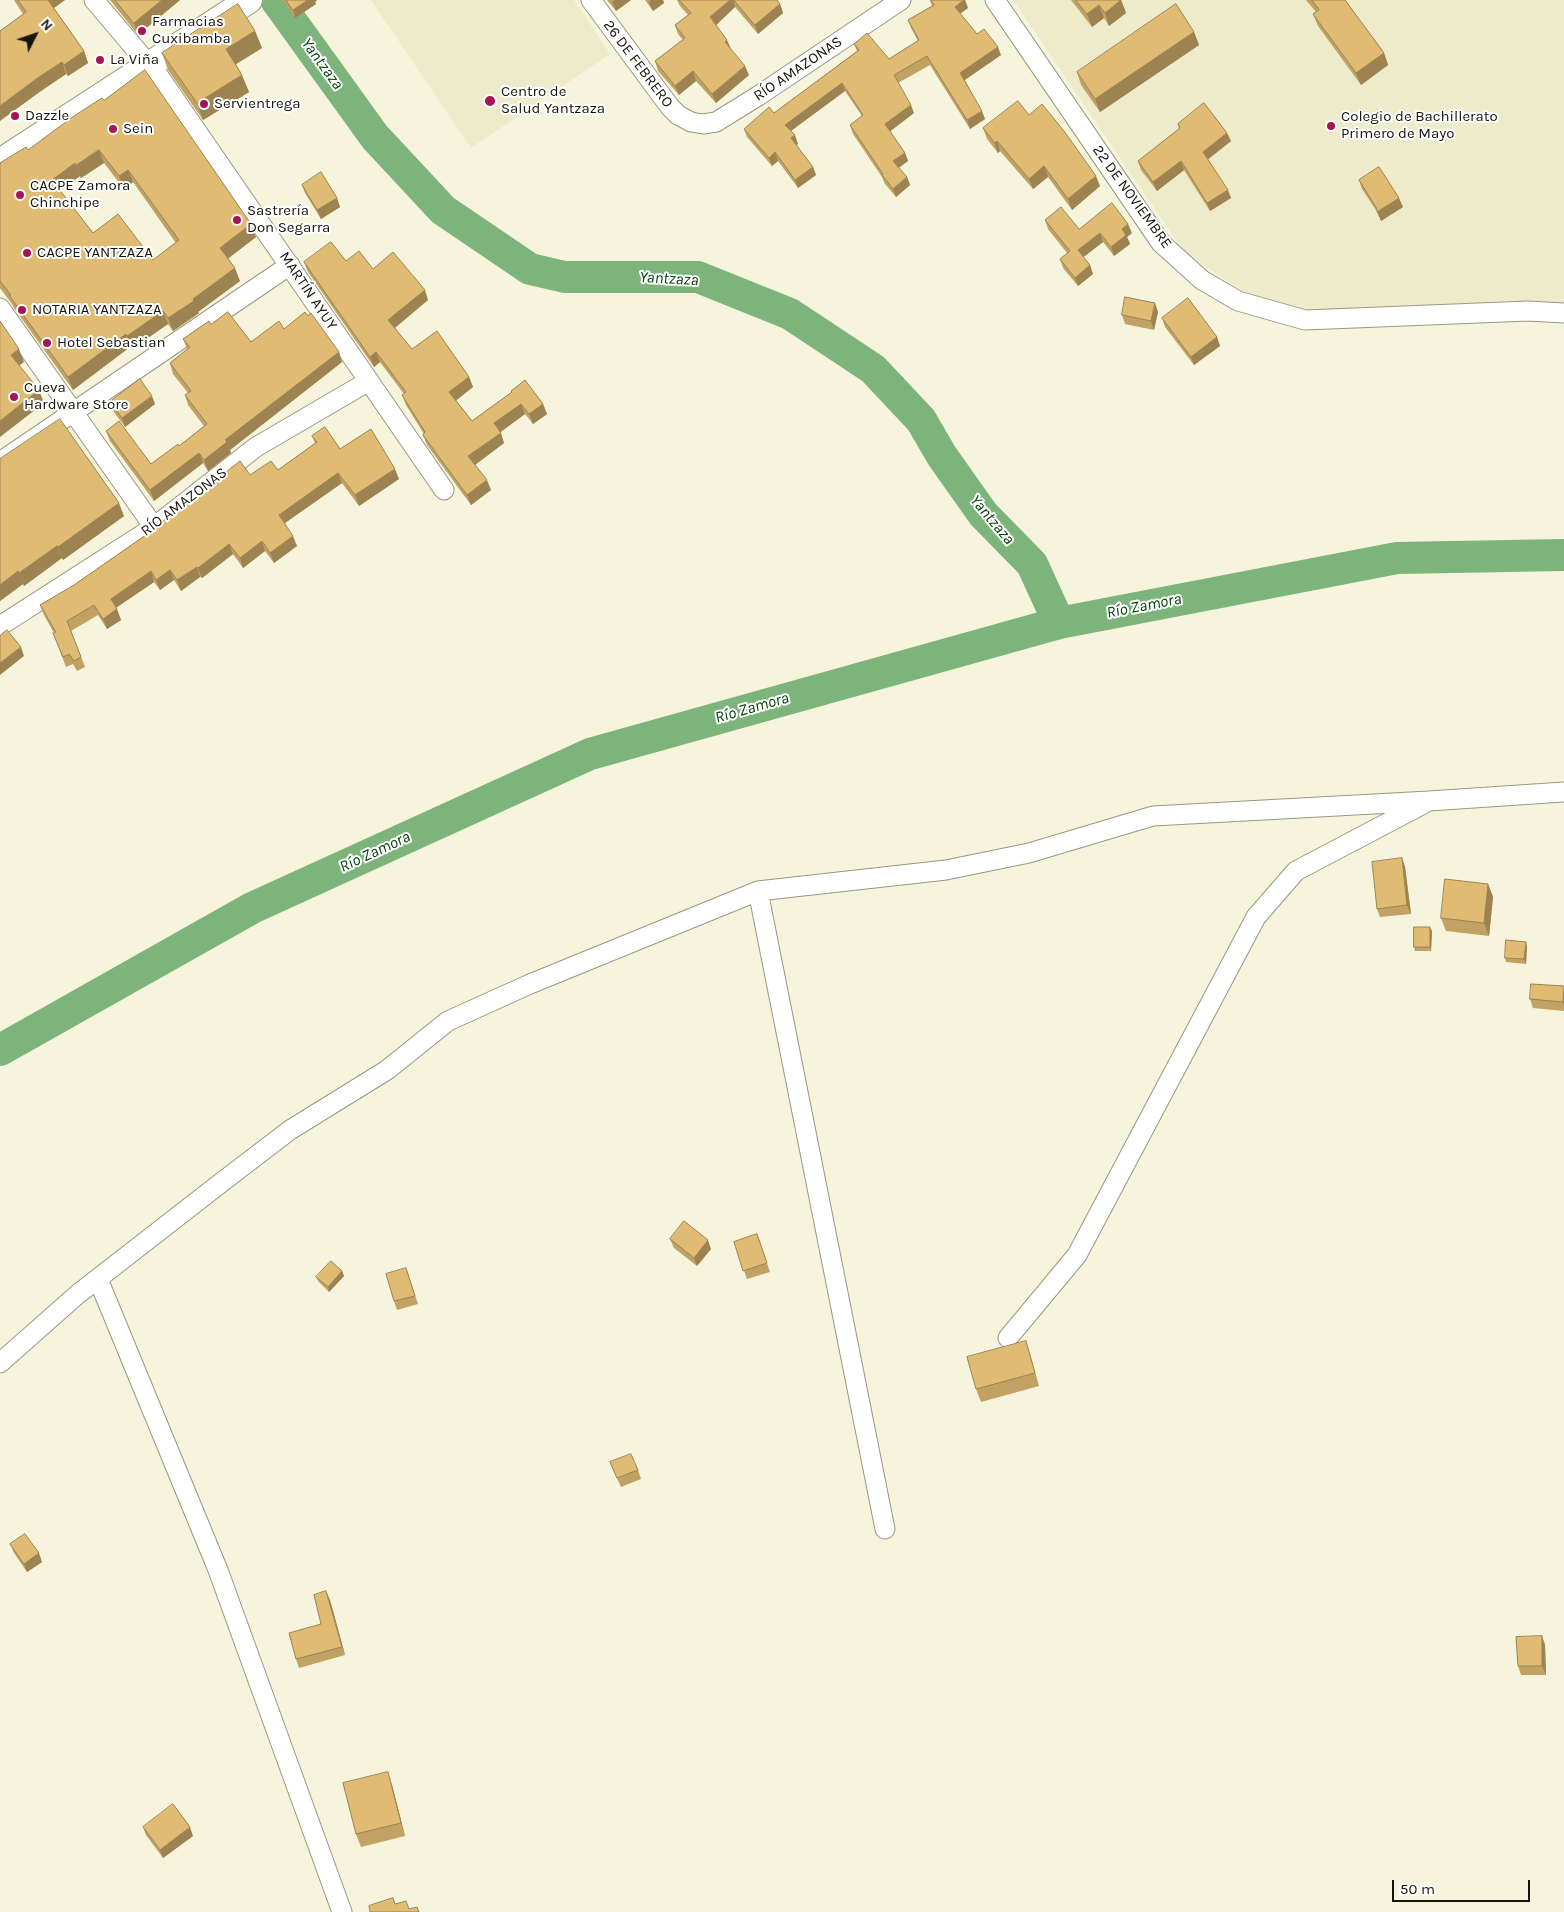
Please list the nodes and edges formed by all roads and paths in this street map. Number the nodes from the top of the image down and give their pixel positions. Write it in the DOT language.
graph roads {
  1 [pos="94,0"];
  2 [pos="249,0"];
  3 [pos="591,0"];
  4 [pos="901,0"];
  5 [pos="995,0"];
  6 [pos="213,10"];
  7 [pos="145,60"];
  8 [pos="691,122"];
  9 [pos="0,146"];
  10 [pos="0,162"];
  11 [pos="290,265"];
  12 [pos="0,308"];
  13 [pos="1564,313"];
  14 [pos="369,381"];
  15 [pos="73,412"];
  16 [pos="0,462"];
  17 [pos="444,490"];
  18 [pos="154,527"];
  19 [pos="0,626"];
  20 [pos="1564,792"];
  21 [pos="1430,801"];
  22 [pos="758,891"];
  23 [pos="98,1279"];
  24 [pos="1008,1338"];
  25 [pos="0,1363"];
  26 [pos="885,1529"];
  27 [pos="342,1912"];
  1 -- 7 [label="street, MARTÍN AYUY"];
  2 -- 6 [label="main road"];
  3 -- 8 [label="street, 26 DE FEBRERO"];
  4 -- 8 [label="street, RÍO AMAZONAS"];
  5 -- 13 [label="street, 22 DE NOVIEMBRE"];
  6 -- 7 [label="main road"];
  7 -- 9 [label="main road"];
  7 -- 10 [label="main road"];
  7 -- 11 [label="street, MARTÍN AYUY"];
  11 -- 14 [label="street, MARTÍN AYUY"];
  11 -- 15 [label="street"];
  12 -- 15 [label="street"];
  14 -- 17 [label="street, MARTÍN AYUY"];
  14 -- 18 [label="street, RÍO AMAZONAS"];
  15 -- 16 [label="street"];
  15 -- 18 [label="street"];
  18 -- 19 [label="street, RÍO AMAZONAS"];
  20 -- 21 [label="street"];
  21 -- 22 [label="street"];
  21 -- 24 [label="street"];
  22 -- 23 [label="street"];
  22 -- 26 [label="street"];
  23 -- 25 [label="street"];
  23 -- 27 [label="street"];
}
